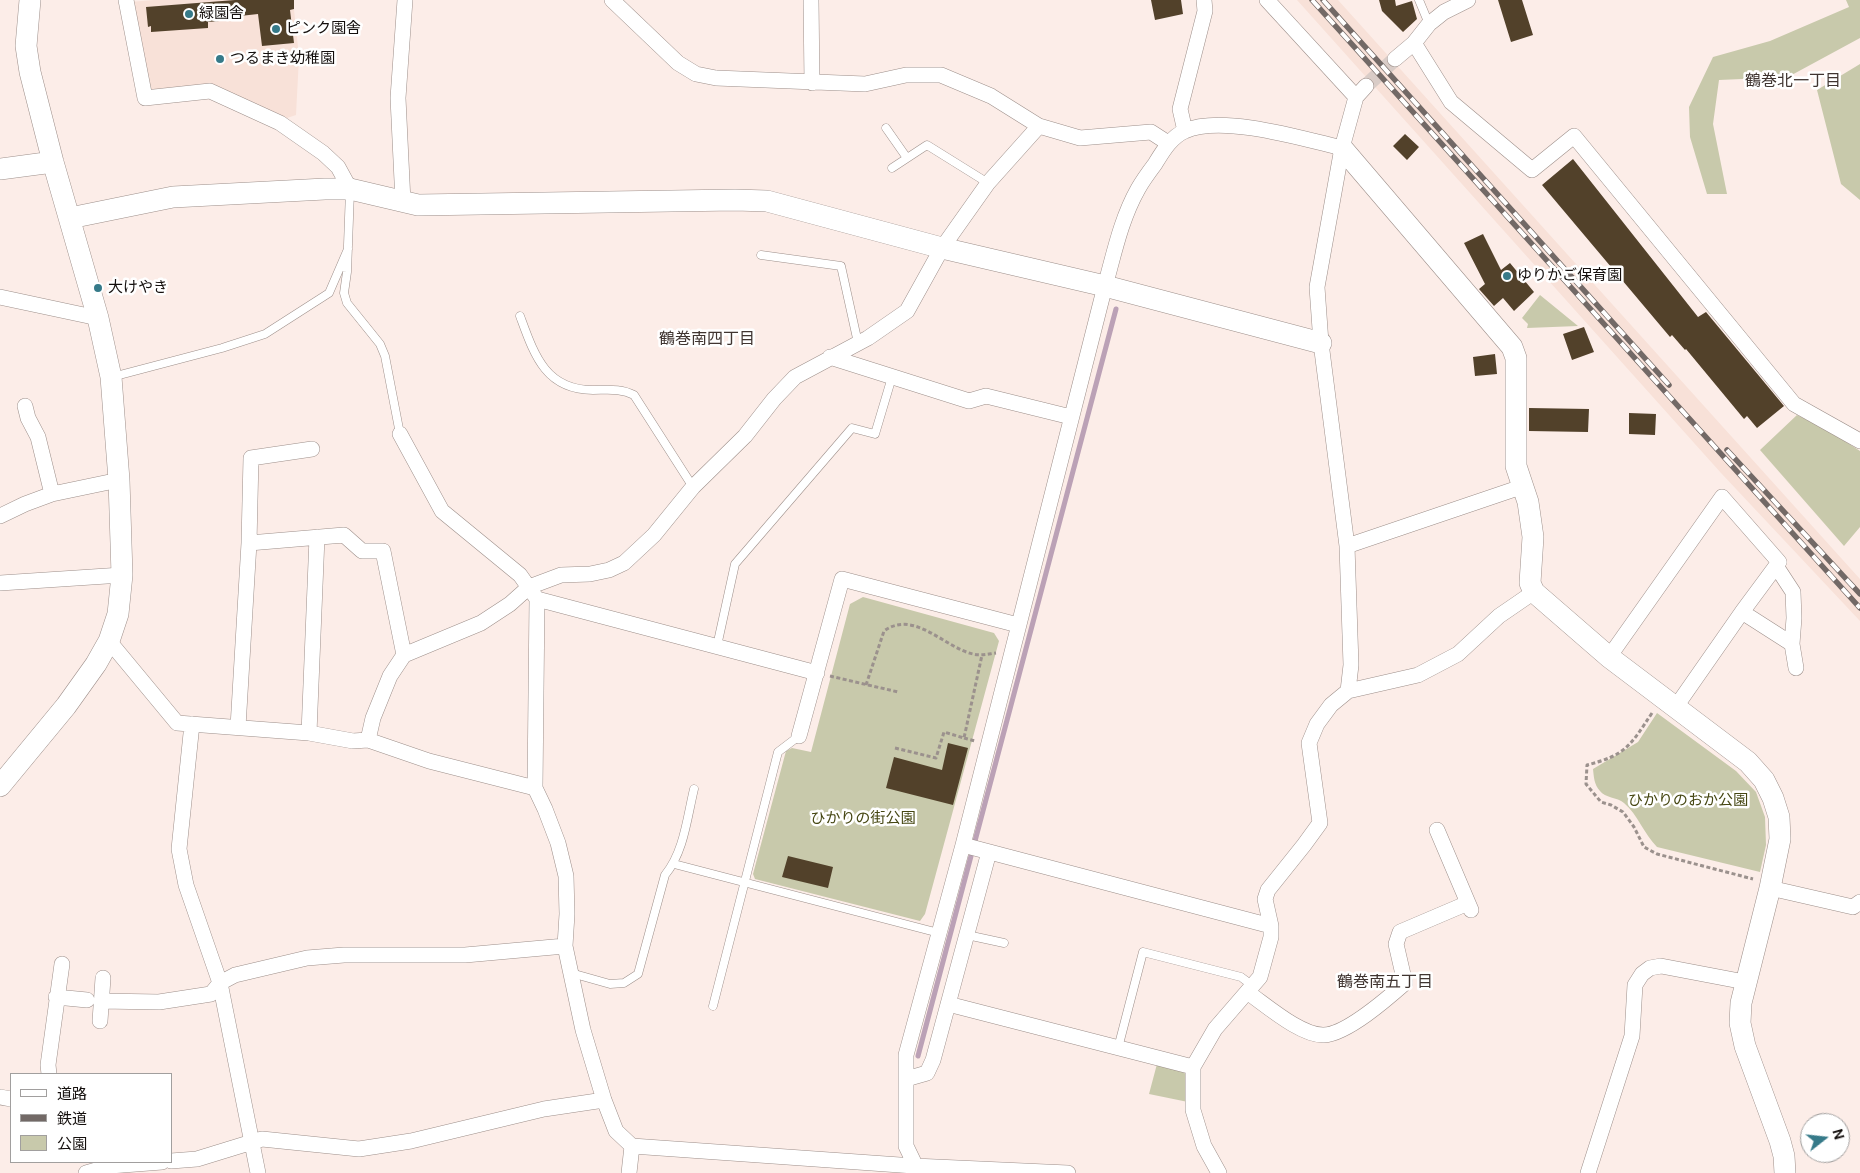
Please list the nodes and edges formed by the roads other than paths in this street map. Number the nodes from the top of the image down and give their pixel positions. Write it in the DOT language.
graph roads {
  1 [pos="30,0"];
  2 [pos="126,0"];
  3 [pos="405,0"];
  4 [pos="612,0"];
  5 [pos="811,0"];
  6 [pos="1204,0"];
  7 [pos="1267,0"];
  8 [pos="1419,0"];
  9 [pos="1463,1"];
  10 [pos="1429,24"];
  11 [pos="1414,43"];
  12 [pos="1395,59"];
  13 [pos="812,83"];
  14 [pos="1366,86"];
  15 [pos="1356,97"];
  16 [pos="1039,126"];
  17 [pos="886,128"];
  18 [pos="1185,131"];
  19 [pos="1168,143"];
  20 [pos="1342,148"];
  21 [pos="907,158"];
  22 [pos="53,162"];
  23 [pos="892,168"];
  24 [pos="0,169"];
  25 [pos="988,183"];
  26 [pos="350,189"];
  27 [pos="403,202"];
  28 [pos="70,218"];
  29 [pos="348,248"];
  30 [pos="942,248"];
  31 [pos="762,255"];
  32 [pos="1105,286"];
  33 [pos="0,297"];
  34 [pos="520,316"];
  35 [pos="98,318"];
  36 [pos="858,343"];
  37 [pos="1321,343"];
  38 [pos="830,357"];
  39 [pos="111,377"];
  40 [pos="892,377"];
  41 [pos="25,406"];
  42 [pos="1071,417"];
  43 [pos="400,434"];
  44 [pos="1860,441"];
  45 [pos="312,449"];
  46 [pos="119,480"];
  47 [pos="1524,486"];
  48 [pos="693,487"];
  49 [pos="52,494"];
  50 [pos="0,516"];
  51 [pos="317,537"];
  52 [pos="249,543"];
  53 [pos="1347,546"];
  54 [pos="1776,566"];
  55 [pos="122,575"];
  56 [pos="0,583"];
  57 [pos="1534,592"];
  58 [pos="533,593"];
  59 [pos="1742,612"];
  60 [pos="1018,625"];
  61 [pos="109,641"];
  62 [pos="1792,644"];
  63 [pos="717,646"];
  64 [pos="404,655"];
  65 [pos="1609,657"];
  66 [pos="1796,668"];
  67 [pos="817,673"];
  68 [pos="1348,691"];
  69 [pos="1665,708"];
  70 [pos="192,724"];
  71 [pos="238,728"];
  72 [pos="309,733"];
  73 [pos="799,736"];
  74 [pos="368,740"];
  75 [pos="0,786"];
  76 [pos="535,788"];
  77 [pos="694,789"];
  78 [pos="1437,830"];
  79 [pos="963,845"];
  80 [pos="989,852"];
  81 [pos="674,864"];
  82 [pos="744,883"];
  83 [pos="1765,884"];
  84 [pos="1860,902"];
  85 [pos="1271,926"];
  86 [pos="939,933"];
  87 [pos="967,935"];
  88 [pos="1004,943"];
  89 [pos="565,946"];
  90 [pos="62,964"];
  91 [pos="570,972"];
  92 [pos="103,978"];
  93 [pos="1745,982"];
  94 [pos="220,983"];
  95 [pos="1250,989"];
  96 [pos="56,997"];
  97 [pos="94,1001"];
  98 [pos="948,1004"];
  99 [pos="713,1006"];
  100 [pos="100,1021"];
  101 [pos="1118,1048"];
  102 [pos="1193,1067"];
  103 [pos="49,1073"];
  104 [pos="906,1080"];
  105 [pos="604,1100"];
  106 [pos="252,1142"];
  107 [pos="632,1146"];
  108 [pos="172,1161"];
  109 [pos="149,1163"];
  110 [pos="917,1169"];
  111 [pos="86,1173"];
  112 [pos="258,1173"];
  113 [pos="629,1173"];
  114 [pos="1068,1173"];
  115 [pos="1219,1173"];
  116 [pos="1588,1173"];
  117 [pos="1785,1173"];
  1 -- 22 [label="street"];
  2 -- 26 [label="street"];
  3 -- 27 [label="street"];
  4 -- 13 [label="street"];
  5 -- 13 [label="street"];
  6 -- 18 [label="street"];
  7 -- 15 [label="street"];
  8 -- 10 [label="lane"];
  9 -- 10 [label="street"];
  10 -- 11 [label="street"];
  11 -- 12 [label="street"];
  11 -- 44 [label="street"];
  13 -- 16 [label="street"];
  14 -- 15 [label="street"];
  15 -- 20 [label="street"];
  16 -- 19 [label="street"];
  16 -- 25 [label="street"];
  17 -- 21 [label="lane"];
  18 -- 19 [label="street"];
  18 -- 20 [label="street"];
  19 -- 32 [label="street"];
  20 -- 37 [label="street"];
  20 -- 47 [label="street"];
  21 -- 23 [label="lane"];
  21 -- 25 [label="lane"];
  22 -- 24 [label="street"];
  22 -- 28 [label="street"];
  25 -- 30 [label="street"];
  26 -- 27 [label="street"];
  26 -- 28 [label="street"];
  26 -- 29 [label="lane"];
  27 -- 30 [label="street"];
  28 -- 35 [label="street"];
  29 -- 39 [label="lane"];
  29 -- 43 [label="lane"];
  30 -- 32 [label="street"];
  30 -- 36 [label="street"];
  31 -- 36 [label="lane"];
  32 -- 37 [label="street"];
  32 -- 42 [label="street"];
  33 -- 35 [label="street"];
  34 -- 48 [label="lane"];
  35 -- 39 [label="street"];
  36 -- 38 [label="street"];
  37 -- 53 [label="street"];
  38 -- 40 [label="street"];
  38 -- 48 [label="street"];
  39 -- 46 [label="street"];
  40 -- 42 [label="street"];
  40 -- 63 [label="lane"];
  41 -- 49 [label="street"];
  42 -- 60 [label="street"];
  43 -- 58 [label="street"];
  45 -- 52 [label="street"];
  46 -- 49 [label="street"];
  46 -- 55 [label="street"];
  47 -- 53 [label="street"];
  47 -- 57 [label="street"];
  48 -- 58 [label="street"];
  49 -- 50 [label="street"];
  51 -- 52 [label="street"];
  51 -- 64 [label="street"];
  51 -- 72 [label="street"];
  52 -- 71 [label="street"];
  53 -- 68 [label="street"];
  54 -- 59 [label="street"];
  54 -- 62 [label="street"];
  54 -- 65 [label="street"];
  55 -- 56 [label="street"];
  55 -- 61 [label="street"];
  57 -- 65 [label="street"];
  57 -- 68 [label="street"];
  58 -- 63 [label="street"];
  58 -- 64 [label="street"];
  58 -- 76 [label="street"];
  59 -- 62 [label="street"];
  59 -- 69 [label="street"];
  60 -- 67 [label="street"];
  60 -- 79 [label="street"];
  61 -- 70 [label="street"];
  61 -- 75 [label="street"];
  62 -- 66 [label="street"];
  63 -- 67 [label="street"];
  64 -- 74 [label="street"];
  65 -- 69 [label="street"];
  67 -- 73 [label="street"];
  68 -- 85 [label="street"];
  69 -- 83 [label="street"];
  70 -- 71 [label="street"];
  70 -- 94 [label="street"];
  71 -- 72 [label="street"];
  72 -- 74 [label="street"];
  73 -- 82 [label="lane"];
  74 -- 76 [label="street"];
  76 -- 89 [label="street"];
  77 -- 81 [label="lane"];
  78 -- 95 [label="street"];
  79 -- 80 [label="street"];
  79 -- 86 [label="street"];
  80 -- 85 [label="street"];
  80 -- 87 [label="street"];
  81 -- 82 [label="lane"];
  81 -- 91 [label="lane"];
  82 -- 86 [label="lane"];
  82 -- 99 [label="lane"];
  83 -- 84 [label="street"];
  83 -- 93 [label="street"];
  85 -- 95 [label="street"];
  86 -- 104 [label="street"];
  87 -- 88 [label="lane"];
  87 -- 98 [label="street"];
  89 -- 91 [label="street"];
  89 -- 94 [label="street"];
  90 -- 96 [label="street"];
  91 -- 105 [label="street"];
  92 -- 97 [label="street"];
  93 -- 116 [label="street"];
  93 -- 117 [label="street"];
  94 -- 97 [label="street"];
  94 -- 106 [label="street"];
  95 -- 101 [label="lane"];
  95 -- 102 [label="street"];
  96 -- 97 [label="street"];
  96 -- 103 [label="street"];
  97 -- 100 [label="street"];
  98 -- 101 [label="street"];
  98 -- 104 [label="street"];
  101 -- 102 [label="street"];
  102 -- 115 [label="street"];
  104 -- 110 [label="street"];
  105 -- 106 [label="street"];
  105 -- 107 [label="street"];
  106 -- 108 [label="street"];
  106 -- 112 [label="street"];
  107 -- 110 [label="street"];
  107 -- 113 [label="street"];
  109 -- 111 [label="street"];
  110 -- 114 [label="street"];
}
